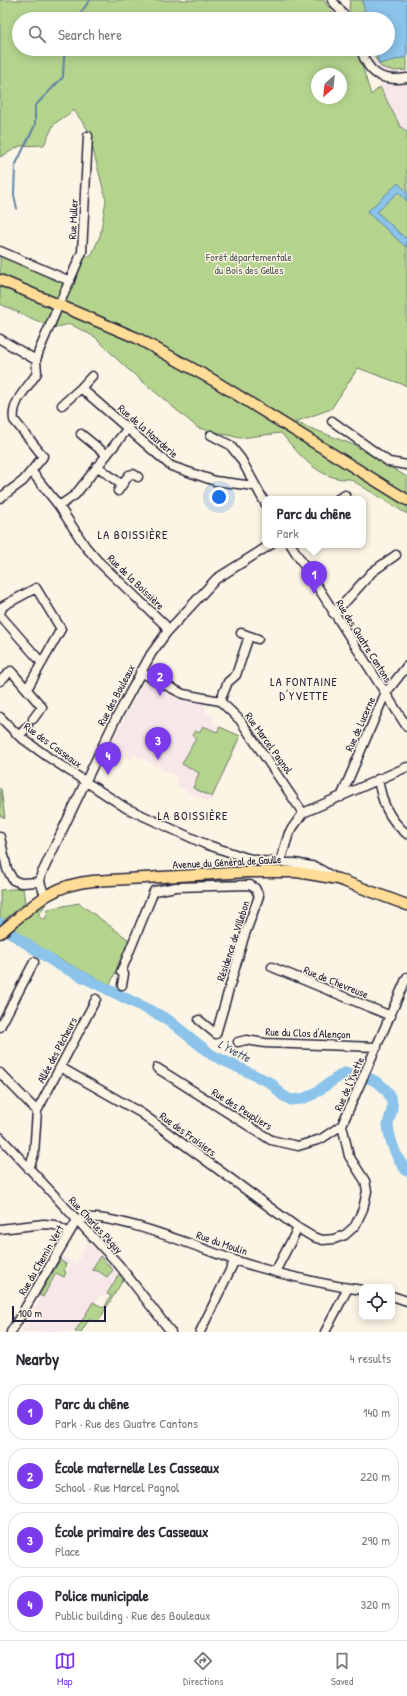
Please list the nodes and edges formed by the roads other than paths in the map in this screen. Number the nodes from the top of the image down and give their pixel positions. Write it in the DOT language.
graph roads {
  1 [pos="332,0"];
  2 [pos="341,12"];
  3 [pos="364,56"];
  4 [pos="407,78"];
  5 [pos="88,136"];
  6 [pos="0,251"];
  7 [pos="0,280"];
  8 [pos="70,281"];
  9 [pos="62,298"];
  10 [pos="57,309"];
  11 [pos="0,339"];
  12 [pos="36,360"];
  13 [pos="92,376"];
  14 [pos="81,388"];
  15 [pos="62,405"];
  16 [pos="332,421"];
  17 [pos="128,428"];
  18 [pos="81,434"];
  19 [pos="211,435"];
  20 [pos="107,455"];
  21 [pos="407,465"];
  22 [pos="98,466"];
  23 [pos="32,472"];
  24 [pos="138,477"];
  25 [pos="254,486"];
  26 [pos="0,498"];
  27 [pos="262,498"];
  28 [pos="407,500"];
  29 [pos="59,506"];
  30 [pos="265,548"];
  31 [pos="293,548"];
  32 [pos="396,555"];
  33 [pos="333,613"];
  34 [pos="0,614"];
  35 [pos="167,632"];
  36 [pos="241,633"];
  37 [pos="249,636"];
  38 [pos="258,639"];
  39 [pos="42,663"];
  40 [pos="407,666"];
  41 [pos="140,672"];
  42 [pos="0,681"];
  43 [pos="27,689"];
  44 [pos="385,694"];
  45 [pos="220,701"];
  46 [pos="0,717"];
  47 [pos="407,727"];
  48 [pos="19,736"];
  49 [pos="407,766"];
  50 [pos="378,779"];
  51 [pos="84,782"];
  52 [pos="341,797"];
  53 [pos="303,813"];
  54 [pos="407,834"];
  55 [pos="0,837"];
  56 [pos="247,858"];
  57 [pos="280,862"];
  58 [pos="262,866"];
  59 [pos="248,872"];
  60 [pos="338,879"];
  61 [pos="40,882"];
  62 [pos="175,882"];
  63 [pos="45,896"];
  64 [pos="407,905"];
  65 [pos="0,932"];
  66 [pos="34,962"];
  67 [pos="272,967"];
  68 [pos="407,977"];
  69 [pos="122,985"];
  70 [pos="96,999"];
  71 [pos="391,1016"];
  72 [pos="199,1020"];
  73 [pos="0,1027"];
  74 [pos="238,1042"];
  75 [pos="377,1047"];
  76 [pos="60,1067"];
  77 [pos="157,1068"];
  78 [pos="0,1073"];
  79 [pos="37,1111"];
  80 [pos="342,1125"];
  81 [pos="0,1137"];
  82 [pos="29,1169"];
  83 [pos="77,1220"];
  84 [pos="298,1228"];
  85 [pos="0,1229"];
  86 [pos="69,1233"];
  87 [pos="235,1260"];
  88 [pos="275,1272"];
  89 [pos="348,1288"];
  90 [pos="359,1290"];
  91 [pos="395,1297"];
  92 [pos="407,1301"];
  93 [pos="11,1332"];
  94 [pos="171,1332"];
  95 [pos="200,1332"];
  96 [pos="325,1332"];
  1 -- 2 [label="street"];
  3 -- 4 [label="street"];
  5 -- 8 [label="street, Rue Muller"];
  6 -- 8 [label="street"];
  7 -- 28 [label="main road"];
  8 -- 9 [label="street, Rue Muller"];
  10 -- 12 [label="street"];
  11 -- 12 [label="street"];
  12 -- 23 [label="street"];
  13 -- 14 [label="street"];
  14 -- 15 [label="street"];
  14 -- 17 [label="street, Rue de la Haarderie"];
  16 -- 21 [label="street"];
  17 -- 20 [label="street"];
  17 -- 25 [label="street, Rue de la Haarderie"];
  18 -- 20 [label="street"];
  19 -- 25 [label="street"];
  20 -- 22 [label="street"];
  22 -- 24 [label="street"];
  22 -- 29 [label="street"];
  23 -- 26 [label="street"];
  23 -- 29 [label="street, Rue de la Boissière"];
  25 -- 27 [label="street"];
  29 -- 35 [label="street, Rue de la Boissière"];
  30 -- 35 [label="street, Rue des Bouleaux"];
  31 -- 33 [label="street, Rue des Quatre Cantons"];
  32 -- 33 [label="street"];
  33 -- 44 [label="street, Rue des Quatre Cantons"];
  34 -- 39 [label="street"];
  34 -- 39 [label="street"];
  35 -- 41 [label="street, Rue des Bouleaux"];
  36 -- 37 [label="street"];
  37 -- 38 [label="street"];
  37 -- 45 [label="street"];
  39 -- 43 [label="street"];
  40 -- 44 [label="street, Rue de Lucerne"];
  41 -- 45 [label="street"];
  41 -- 51 [label="street, Rue des Bouleaux"];
  42 -- 43 [label="street"];
  43 -- 48 [label="street"];
  44 -- 47 [label="street, Rue des Quatre Cantons"];
  44 -- 52 [label="street, Rue de Lucerne"];
  45 -- 53 [label="street, Rue Marcel Pagnol"];
  46 -- 48 [label="street, Rue des Casseaux"];
  48 -- 51 [label="street, Rue des Casseaux"];
  49 -- 50 [label="street"];
  50 -- 52 [label="street"];
  50 -- 54 [label="street"];
  51 -- 56 [label="street, Rue des Casseaux"];
  51 -- 61 [label="street, Rue des Bouleaux"];
  52 -- 53 [label="street"];
  53 -- 57 [label="street"];
  55 -- 61 [label="street"];
  56 -- 58 [label="street, Rue des Casseaux"];
  56 -- 59 [label="street"];
  57 -- 58 [label="street, Rue des Casseaux"];
  57 -- 60 [label="street, Rue des Casseaux"];
  58 -- 59 [label="main road, Avenue du Général de Gaulle"];
  58 -- 60 [label="main road, Avenue du Général de Gaulle"];
  59 -- 62 [label="main road, Avenue du Général de Gaulle"];
  60 -- 64 [label="main road, Avenue du Général de Gaulle"];
  61 -- 63 [label="street"];
  62 -- 63 [label="main road, Avenue du Général de Gaulle"];
  62 -- 69 [label="street, Résidence de Villebon"];
  62 -- 72 [label="street, Résidence de Villebon"];
  63 -- 65 [label="main road, Avenue du Général de Gaulle"];
  66 -- 73 [label="street"];
  67 -- 71 [label="street, Rue de Chevreuse"];
  68 -- 71 [label="street, Rue de l'Yvette"];
  70 -- 76 [label="street, Allée des Pêcheurs"];
  71 -- 75 [label="street, Rue de l'Yvette"];
  74 -- 75 [label="street, Rue du Clos d'Alençon"];
  75 -- 80 [label="street, Rue de l'Yvette"];
  76 -- 79 [label="street, Allée des Pêcheurs"];
  76 -- 84 [label="street, Rue des Fraisiers"];
  77 -- 80 [label="street, Rue des Peupliers"];
  78 -- 79 [label="street"];
  79 -- 82 [label="street"];
  80 -- 84 [label="street, Rue de l'Yvette"];
  81 -- 82 [label="street, Rue Charles Péguy"];
  82 -- 83 [label="street, Rue Charles Péguy"];
  83 -- 86 [label="street, Rue du Chemin Vert"];
  83 -- 87 [label="street, Rue du Moulin"];
  83 -- 94 [label="street, Rue Charles Péguy"];
  84 -- 88 [label="street"];
  85 -- 86 [label="street"];
  86 -- 93 [label="street, Rue du Chemin Vert"];
  87 -- 88 [label="street, Rue du Moulin"];
  87 -- 95 [label="street"];
  88 -- 89 [label="street, Rue du Moulin"];
  89 -- 90 [label="street, Rue du Moulin"];
  89 -- 96 [label="street"];
  91 -- 92 [label="street"];
}
